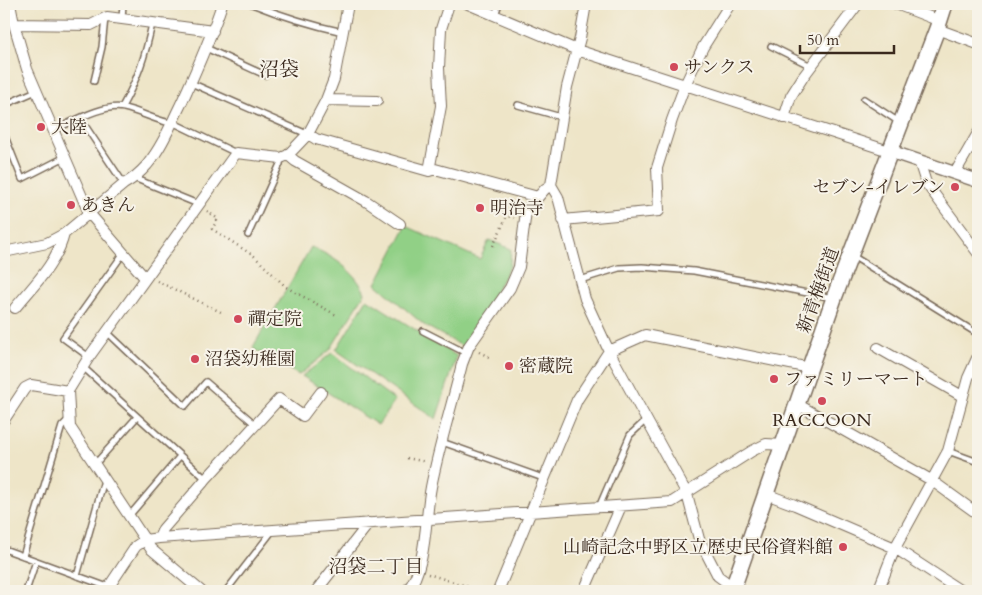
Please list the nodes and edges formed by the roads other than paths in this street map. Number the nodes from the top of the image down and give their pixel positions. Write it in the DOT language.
graph roads {
  1 [pos="124,4"];
  2 [pos="222,4"];
  3 [pos="252,4"];
  4 [pos="348,4"];
  5 [pos="449,4"];
  6 [pos="468,4"];
  7 [pos="500,4"];
  8 [pos="586,4"];
  9 [pos="730,4"];
  10 [pos="858,4"];
  11 [pos="896,4"];
  12 [pos="945,4"];
  13 [pos="8,9"];
  14 [pos="495,15"];
  15 [pos="105,18"];
  16 [pos="122,20"];
  17 [pos="14,24"];
  18 [pos="152,24"];
  19 [pos="938,25"];
  20 [pos="213,31"];
  21 [pos="343,32"];
  22 [pos="978,44"];
  23 [pos="771,46"];
  24 [pos="206,48"];
  25 [pos="577,50"];
  26 [pos="811,66"];
  27 [pos="265,75"];
  28 [pos="94,81"];
  29 [pos="191,83"];
  30 [pos="685,86"];
  31 [pos="37,91"];
  32 [pos="864,99"];
  33 [pos="326,100"];
  34 [pos="377,101"];
  35 [pos="518,105"];
  36 [pos="4,106"];
  37 [pos="122,107"];
  38 [pos="561,117"];
  39 [pos="80,118"];
  40 [pos="784,118"];
  41 [pos="172,123"];
  42 [pos="900,123"];
  43 [pos="54,130"];
  44 [pos="978,133"];
  45 [pos="4,134"];
  46 [pos="308,134"];
  47 [pos="889,151"];
  48 [pos="236,153"];
  49 [pos="285,156"];
  50 [pos="65,157"];
  51 [pos="919,161"];
  52 [pos="429,171"];
  53 [pos="955,173"];
  54 [pos="134,178"];
  55 [pos="978,180"];
  56 [pos="124,184"];
  57 [pos="551,185"];
  58 [pos="538,197"];
  59 [pos="198,204"];
  60 [pos="89,213"];
  61 [pos="563,220"];
  62 [pos="400,224"];
  63 [pos="64,234"];
  64 [pos="248,235"];
  65 [pos="4,252"];
  66 [pos="978,253"];
  67 [pos="123,254"];
  68 [pos="850,254"];
  69 [pos="146,277"];
  70 [pos="580,280"];
  71 [pos="834,298"];
  72 [pos="15,308"];
  73 [pos="423,331"];
  74 [pos="107,332"];
  75 [pos="978,334"];
  76 [pos="878,348"];
  77 [pos="467,350"];
  78 [pos="609,351"];
  79 [pos="978,356"];
  80 [pos="86,362"];
  81 [pos="810,368"];
  82 [pos="68,391"];
  83 [pos="321,392"];
  84 [pos="962,396"];
  85 [pos="797,404"];
  86 [pos="137,417"];
  87 [pos="70,419"];
  88 [pos="4,420"];
  89 [pos="646,420"];
  90 [pos="256,425"];
  91 [pos="442,442"];
  92 [pos="783,445"];
  93 [pos="948,451"];
  94 [pos="180,456"];
  95 [pos="978,462"];
  96 [pos="95,464"];
  97 [pos="544,478"];
  98 [pos="104,479"];
  99 [pos="206,479"];
  100 [pos="931,480"];
  101 [pos="687,494"];
  102 [pos="766,494"];
  103 [pos="621,506"];
  104 [pos="599,508"];
  105 [pos="530,512"];
  106 [pos="978,514"];
  107 [pos="129,516"];
  108 [pos="427,520"];
  109 [pos="369,524"];
  110 [pos="273,530"];
  111 [pos="159,538"];
  112 [pos="145,540"];
  113 [pos="895,548"];
  114 [pos="4,549"];
  115 [pos="23,556"];
  116 [pos="36,561"];
  117 [pos="78,576"];
  118 [pos="108,589"];
  119 [pos="195,589"];
  120 [pos="732,589"];
  121 [pos="26,591"];
  122 [pos="226,591"];
  123 [pos="316,591"];
  124 [pos="407,591"];
  125 [pos="498,591"];
  126 [pos="584,591"];
  127 [pos="878,591"];
  128 [pos="960,591"];
  1 -- 16 [label="lane"];
  2 -- 20 [label="street"];
  3 -- 21 [label="lane"];
  4 -- 21 [label="street"];
  5 -- 52 [label="street"];
  6 -- 14 [label="street"];
  7 -- 14 [label="lane"];
  8 -- 25 [label="street"];
  9 -- 30 [label="street"];
  10 -- 26 [label="street"];
  11 -- 19 [label="street"];
  12 -- 19 [label="main road, 新青梅街道"];
  13 -- 17 [label="street"];
  14 -- 25 [label="street"];
  15 -- 16 [label="street"];
  15 -- 17 [label="street"];
  15 -- 28 [label="lane"];
  16 -- 18 [label="street"];
  17 -- 31 [label="street"];
  18 -- 20 [label="street"];
  18 -- 37 [label="lane"];
  19 -- 22 [label="street"];
  19 -- 42 [label="main road, 新青梅街道"];
  20 -- 24 [label="street"];
  21 -- 33 [label="street"];
  23 -- 26 [label="lane"];
  24 -- 27 [label="lane"];
  24 -- 29 [label="street"];
  25 -- 30 [label="street"];
  25 -- 38 [label="street"];
  26 -- 40 [label="street"];
  29 -- 41 [label="street"];
  29 -- 46 [label="lane"];
  30 -- 40 [label="street"];
  30 -- 61 [label="street"];
  31 -- 36 [label="lane"];
  31 -- 43 [label="street"];
  32 -- 42 [label="lane"];
  33 -- 34 [label="street"];
  33 -- 46 [label="street"];
  35 -- 38 [label="lane"];
  37 -- 39 [label="lane"];
  37 -- 41 [label="lane"];
  38 -- 57 [label="street"];
  39 -- 43 [label="lane"];
  39 -- 56 [label="lane"];
  40 -- 47 [label="street"];
  41 -- 48 [label="lane"];
  41 -- 54 [label="street"];
  42 -- 47 [label="main road, 新青梅街道"];
  43 -- 50 [label="street"];
  44 -- 53 [label="street"];
  45 -- 50 [label="lane"];
  46 -- 49 [label="street"];
  46 -- 52 [label="street"];
  47 -- 51 [label="street"];
  47 -- 68 [label="main road, 新青梅街道"];
  48 -- 49 [label="street"];
  48 -- 59 [label="street"];
  49 -- 62 [label="street"];
  49 -- 64 [label="lane"];
  50 -- 60 [label="street"];
  51 -- 53 [label="street"];
  51 -- 66 [label="street"];
  52 -- 58 [label="street"];
  53 -- 55 [label="street"];
  54 -- 56 [label="street"];
  54 -- 59 [label="lane"];
  56 -- 60 [label="street"];
  57 -- 58 [label="street"];
  57 -- 61 [label="street"];
  58 -- 77 [label="street"];
  59 -- 69 [label="street"];
  60 -- 63 [label="street"];
  60 -- 67 [label="street"];
  61 -- 70 [label="street"];
  63 -- 65 [label="street"];
  63 -- 72 [label="street"];
  67 -- 69 [label="street"];
  67 -- 80 [label="lane"];
  68 -- 71 [label="main road, 新青梅街道"];
  68 -- 75 [label="lane"];
  69 -- 74 [label="street"];
  70 -- 71 [label="lane"];
  70 -- 78 [label="street"];
  71 -- 81 [label="main road, 新青梅街道"];
  73 -- 77 [label="lane"];
  74 -- 80 [label="street"];
  74 -- 90 [label="lane"];
  76 -- 84 [label="street"];
  77 -- 91 [label="street"];
  78 -- 81 [label="street"];
  78 -- 89 [label="street"];
  78 -- 97 [label="street"];
  79 -- 84 [label="street"];
  80 -- 82 [label="street"];
  80 -- 86 [label="lane"];
  81 -- 85 [label="main road, 新青梅街道"];
  82 -- 87 [label="street"];
  82 -- 88 [label="street"];
  83 -- 90 [label="street"];
  84 -- 93 [label="street"];
  85 -- 92 [label="main road, 新青梅街道"];
  85 -- 100 [label="street"];
  86 -- 94 [label="lane"];
  86 -- 96 [label="lane"];
  87 -- 96 [label="street"];
  87 -- 115 [label="lane"];
  89 -- 101 [label="street"];
  89 -- 104 [label="lane"];
  90 -- 99 [label="street"];
  91 -- 97 [label="lane"];
  91 -- 108 [label="street"];
  92 -- 101 [label="street"];
  92 -- 102 [label="main road, 新青梅街道"];
  93 -- 95 [label="lane"];
  93 -- 100 [label="street"];
  94 -- 99 [label="lane"];
  94 -- 107 [label="lane"];
  96 -- 98 [label="street"];
  97 -- 105 [label="street"];
  98 -- 107 [label="street"];
  98 -- 117 [label="lane"];
  99 -- 111 [label="street"];
  100 -- 106 [label="street"];
  100 -- 113 [label="street"];
  101 -- 103 [label="street"];
  101 -- 120 [label="street"];
  102 -- 113 [label="street"];
  102 -- 120 [label="main road, 新青梅街道"];
  103 -- 104 [label="street"];
  103 -- 126 [label="street"];
  104 -- 105 [label="street"];
  105 -- 108 [label="street"];
  105 -- 125 [label="street"];
  107 -- 112 [label="street"];
  108 -- 109 [label="street"];
  108 -- 124 [label="street"];
  109 -- 110 [label="street"];
  109 -- 123 [label="street"];
  110 -- 111 [label="street"];
  110 -- 122 [label="lane"];
  111 -- 112 [label="street"];
  112 -- 118 [label="street"];
  112 -- 119 [label="street"];
  113 -- 127 [label="street"];
  113 -- 128 [label="street"];
  114 -- 115 [label="lane"];
  115 -- 116 [label="lane"];
  116 -- 117 [label="lane"];
  116 -- 121 [label="lane"];
  117 -- 118 [label="lane"];
}
